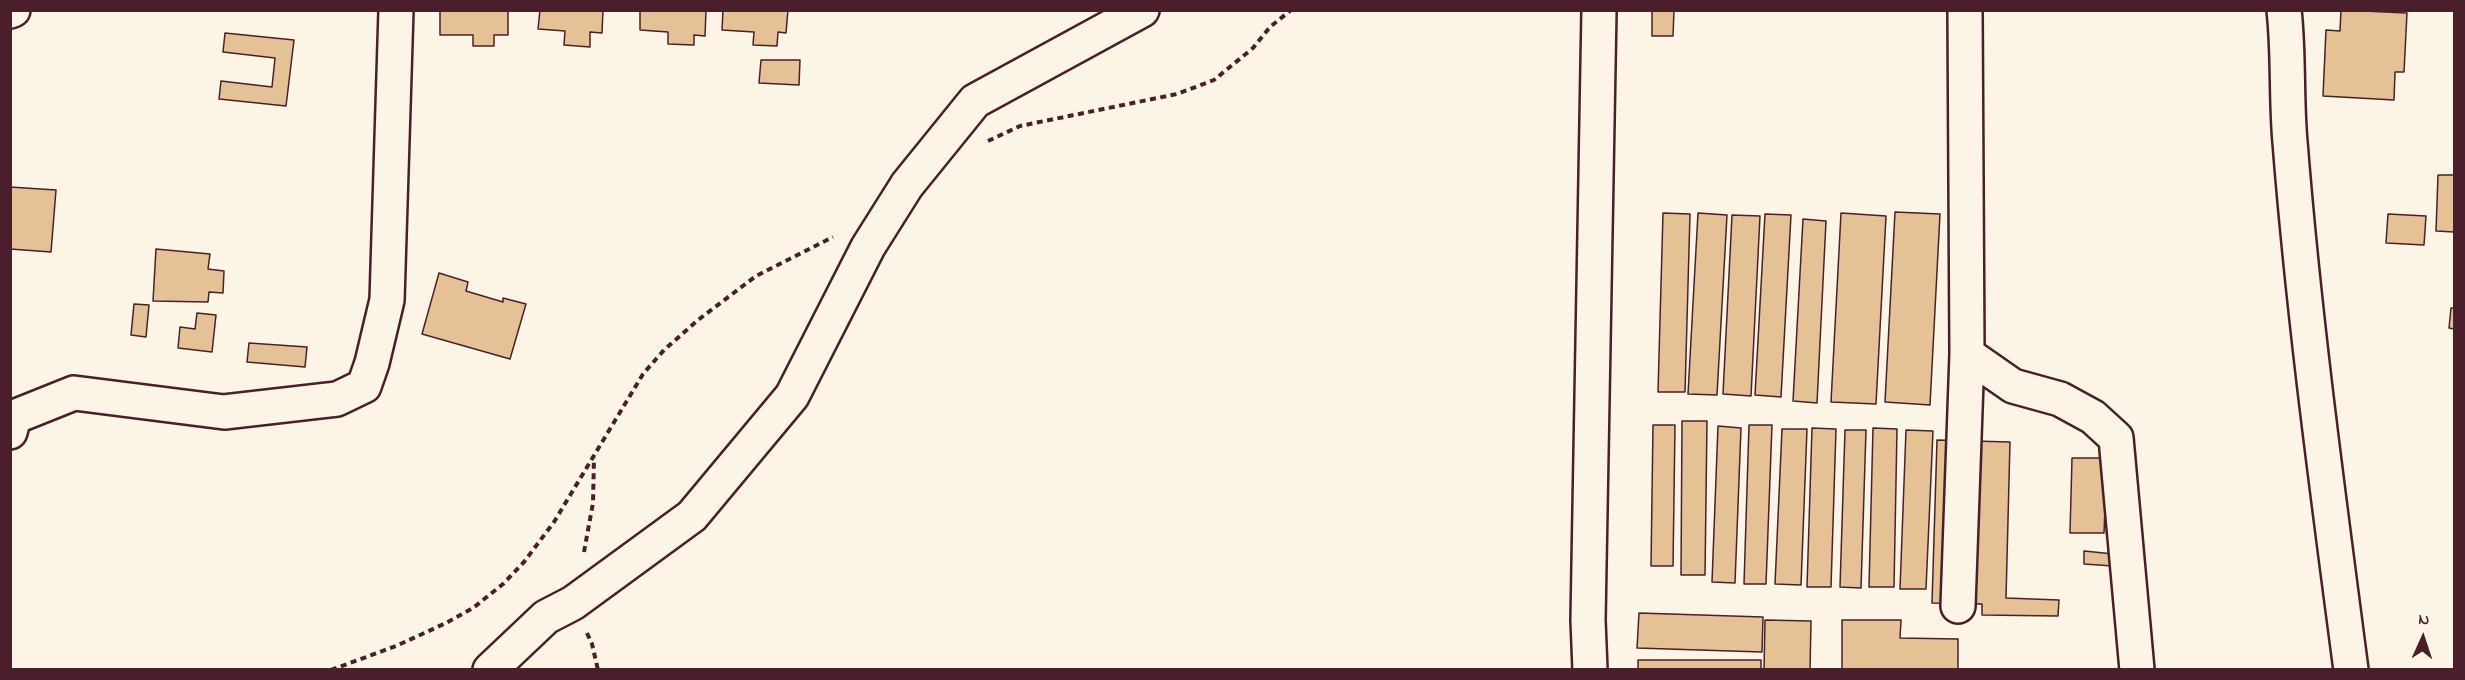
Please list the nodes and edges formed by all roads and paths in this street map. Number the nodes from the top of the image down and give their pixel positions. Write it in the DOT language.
graph roads {
  1 [pos="396,10"];
  2 [pos="1142,10"];
  3 [pos="1599,10"];
  4 [pos="1965,10"];
  5 [pos="2284,10"];
  6 [pos="1967,354"];
  7 [pos="10,432"];
  8 [pos="1958,606"];
  9 [pos="490,669"];
  10 [pos="1590,669"];
  11 [pos="2138,669"];
  12 [pos="2351,669"];
  1 -- 7 [label="street"];
  2 -- 9 [label="street"];
  3 -- 10 [label="street"];
  4 -- 6 [label="street"];
  5 -- 12 [label="street"];
  6 -- 8 [label="street"];
  6 -- 11 [label="street"];
}
